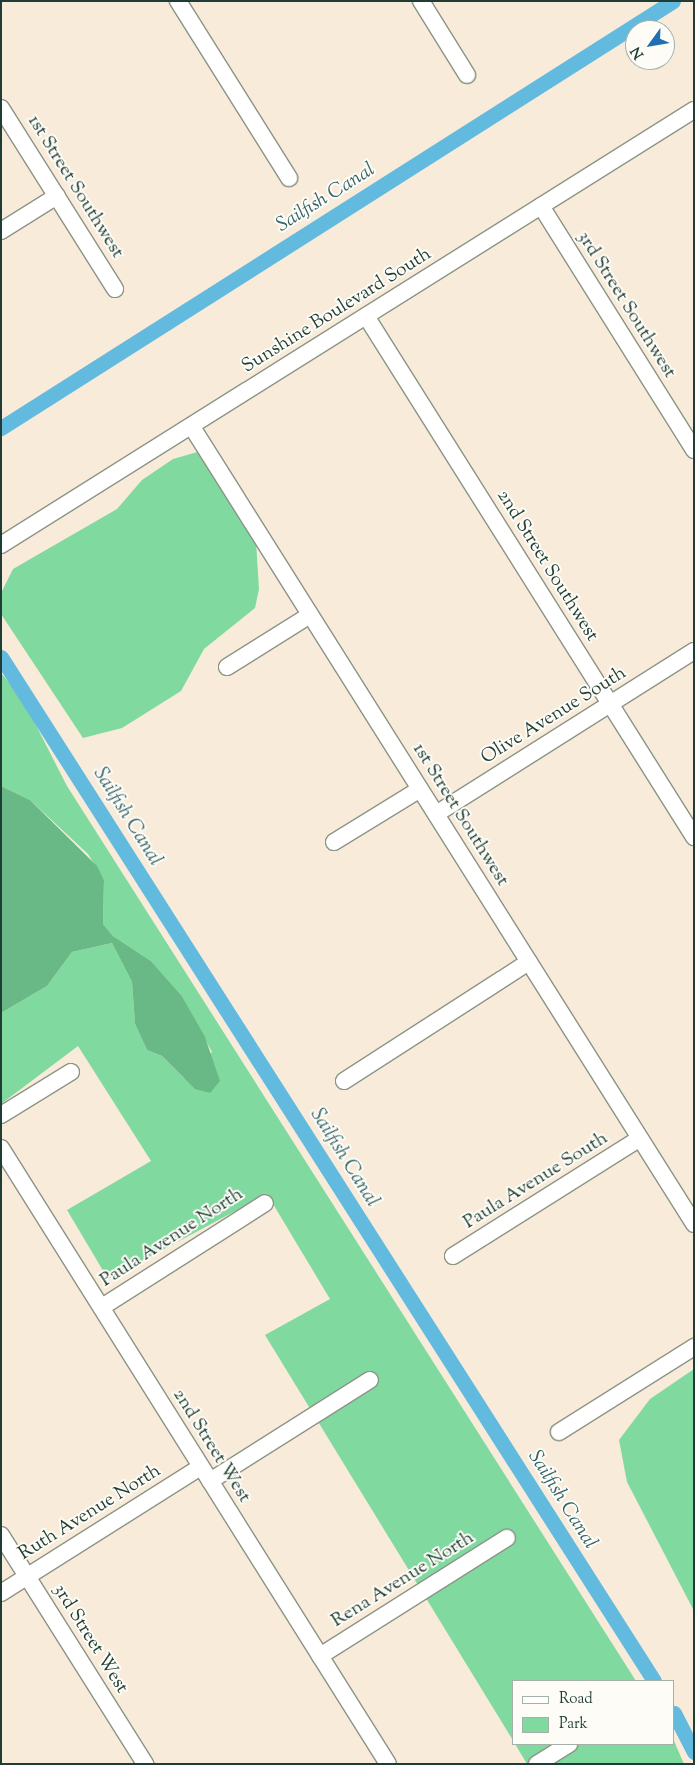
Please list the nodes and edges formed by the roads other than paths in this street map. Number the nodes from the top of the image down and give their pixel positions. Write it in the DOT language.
graph roads {
  1 [pos="178,1"];
  2 [pos="421,1"];
  3 [pos="467,74"];
  4 [pos="1,108"];
  5 [pos="694,110"];
  6 [pos="289,178"];
  7 [pos="57,196"];
  8 [pos="541,206"];
  9 [pos="1,232"];
  10 [pos="115,288"];
  11 [pos="366,316"];
  12 [pos="192,427"];
  13 [pos="694,450"];
  14 [pos="1,545"];
  15 [pos="310,615"];
  16 [pos="694,651"];
  17 [pos="227,667"];
  18 [pos="610,704"];
  19 [pos="420,789"];
  20 [pos="436,814"];
  21 [pos="694,837"];
  22 [pos="334,842"];
  23 [pos="529,962"];
  24 [pos="71,1072"];
  25 [pos="344,1081"];
  26 [pos="1,1115"];
  27 [pos="640,1139"];
  28 [pos="1,1148"];
  29 [pos="265,1203"];
  30 [pos="694,1224"];
  31 [pos="453,1256"];
  32 [pos="102,1307"];
  33 [pos="694,1347"];
  34 [pos="370,1380"];
  35 [pos="559,1432"];
  36 [pos="200,1467"];
  37 [pos="210,1481"];
  38 [pos="1,1535"];
  39 [pos="507,1538"];
  40 [pos="27,1576"];
  41 [pos="1,1593"];
  42 [pos="320,1656"];
  43 [pos="566,1745"];
  44 [pos="145,1764"];
  45 [pos="388,1764"];
  46 [pos="537,1764"];
  1 -- 6 [label="street"];
  2 -- 3 [label="street"];
  4 -- 7 [label="street, 1st Street Southwest"];
  5 -- 8 [label="street, Sunshine Boulevard South"];
  7 -- 9 [label="street"];
  7 -- 10 [label="street, 1st Street Southwest"];
  8 -- 11 [label="street, Sunshine Boulevard South"];
  8 -- 13 [label="street, 3rd Street Southwest"];
  11 -- 12 [label="street, Sunshine Boulevard South"];
  11 -- 18 [label="street, 2nd Street Southwest"];
  12 -- 14 [label="street, Sunshine Boulevard South"];
  12 -- 15 [label="street, 1st Street Southwest"];
  15 -- 17 [label="street"];
  15 -- 19 [label="street, 1st Street Southwest"];
  16 -- 18 [label="street, Olive Avenue South"];
  18 -- 20 [label="street, Olive Avenue South"];
  18 -- 21 [label="street, 2nd Street Southwest"];
  19 -- 20 [label="street, 1st Street Southwest"];
  19 -- 22 [label="street"];
  20 -- 23 [label="street, 1st Street Southwest"];
  23 -- 25 [label="street"];
  23 -- 27 [label="street, 1st Street Southwest"];
  24 -- 26 [label="street"];
  27 -- 30 [label="street, 1st Street Southwest"];
  27 -- 31 [label="street, Paula Avenue South"];
  28 -- 32 [label="street, 2nd Street West"];
  29 -- 32 [label="street, Paula Avenue North"];
  32 -- 36 [label="street, 2nd Street West"];
  33 -- 35 [label="street"];
  34 -- 37 [label="street"];
  36 -- 37 [label="street, 2nd Street West"];
  36 -- 40 [label="street, Ruth Avenue North"];
  37 -- 42 [label="street, 2nd Street West"];
  38 -- 40 [label="street, 3rd Street West"];
  39 -- 42 [label="street, Rena Avenue North"];
  40 -- 41 [label="street, Ruth Avenue North"];
  40 -- 44 [label="street, 3rd Street West"];
  42 -- 45 [label="street, 2nd Street West"];
  43 -- 46 [label="street"];
}
